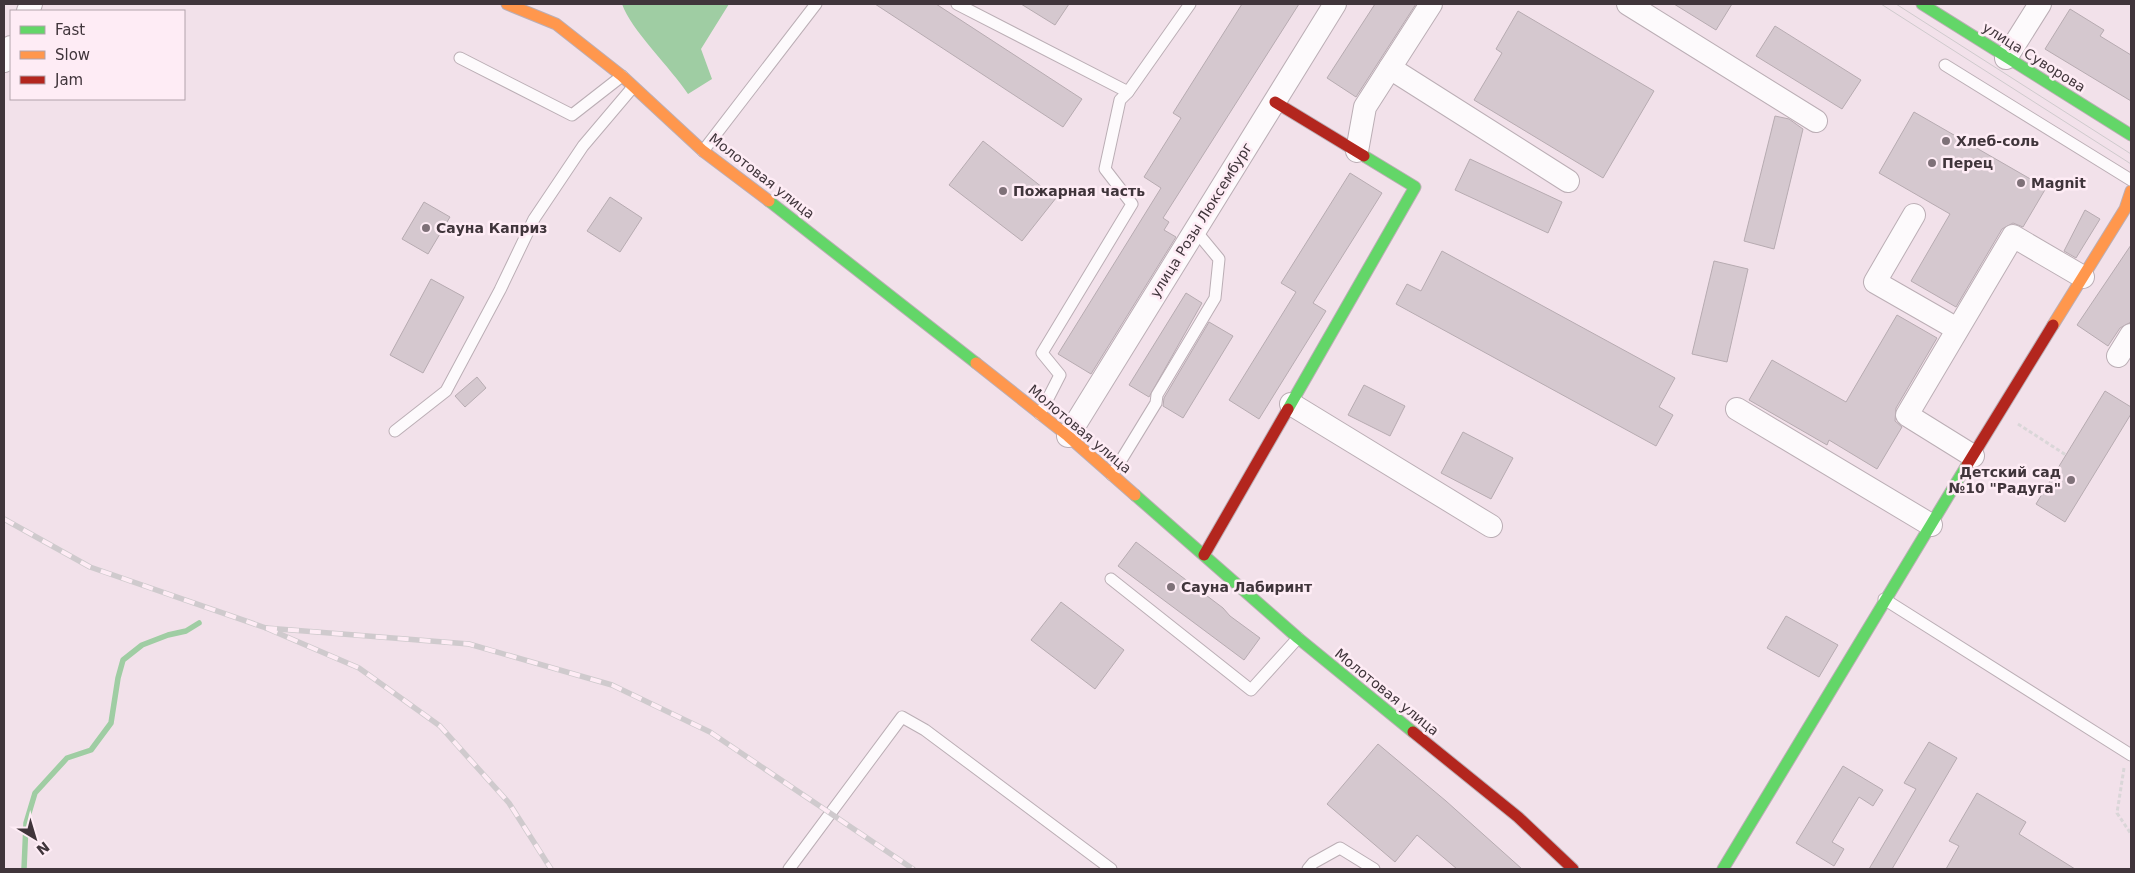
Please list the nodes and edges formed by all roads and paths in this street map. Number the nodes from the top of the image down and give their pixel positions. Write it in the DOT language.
graph roads {
  1 [pos="507,4"];
  2 [pos="816,4"];
  3 [pos="957,4"];
  4 [pos="1190,4"];
  5 [pos="1335,4"];
  6 [pos="1431,4"];
  7 [pos="1628,4"];
  8 [pos="1922,4"];
  9 [pos="2040,4"];
  10 [pos="10,50"];
  11 [pos="460,58"];
  12 [pos="2006,58"];
  13 [pos="4,61"];
  14 [pos="1945,65"];
  15 [pos="1390,68"];
  16 [pos="622,76"];
  17 [pos="633,87"];
  18 [pos="1128,92"];
  19 [pos="1275,102"];
  20 [pos="1816,121"];
  21 [pos="2131,135"];
  22 [pos="703,151"];
  23 [pos="1357,151"];
  24 [pos="2131,180"];
  25 [pos="1568,181"];
  26 [pos="2129,204"];
  27 [pos="1914,215"];
  28 [pos="1195,230"];
  29 [pos="2083,277"];
  30 [pos="1958,329"];
  31 [pos="2131,335"];
  32 [pos="2118,356"];
  33 [pos="1291,404"];
  34 [pos="1737,409"];
  35 [pos="2000,413"];
  36 [pos="1040,414"];
  37 [pos="395,431"];
  38 [pos="1068,436"];
  39 [pos="2066,455"];
  40 [pos="1973,456"];
  41 [pos="1112,475"];
  42 [pos="1930,525"];
  43 [pos="1491,526"];
  44 [pos="1204,555"];
  45 [pos="1111,579"];
  46 [pos="1884,599"];
  47 [pos="1298,638"];
  48 [pos="2129,754"];
  49 [pos="2131,834"];
  50 [pos="789,869"];
  51 [pos="1111,869"];
  52 [pos="1308,869"];
  53 [pos="1374,869"];
  54 [pos="1573,869"];
  55 [pos="1723,869"];
  1 -- 16 [label="street, Молотовая улица"];
  2 -- 22 [label="lane"];
  3 -- 18 [label="lane"];
  4 -- 18 [label="lane"];
  5 -- 19 [label="street, улица Розы Люксембург"];
  6 -- 15 [label="street"];
  7 -- 20 [label="street"];
  8 -- 12 [label="street, улица Суворова"];
  9 -- 12 [label="street"];
  10 -- 13 [label="street"];
  11 -- 16 [label="lane"];
  12 -- 21 [label="street, улица Суворова"];
  14 -- 24 [label="lane"];
  15 -- 23 [label="street"];
  15 -- 25 [label="street"];
  16 -- 17 [label="street, Молотовая улица"];
  17 -- 22 [label="street, Молотовая улица"];
  17 -- 37 [label="lane"];
  18 -- 36 [label="lane"];
  19 -- 23 [label="street"];
  19 -- 28 [label="street, улица Розы Люксембург"];
  22 -- 36 [label="street, Молотовая улица"];
  23 -- 33 [label="street"];
  26 -- 29 [label="street"];
  27 -- 30 [label="street"];
  28 -- 38 [label="street, улица Розы Люксембург"];
  28 -- 41 [label="lane"];
  29 -- 30 [label="street"];
  29 -- 35 [label="street"];
  30 -- 40 [label="street"];
  31 -- 32 [label="street"];
  33 -- 43 [label="street"];
  33 -- 44 [label="street"];
  34 -- 42 [label="street"];
  35 -- 39 [label="path"];
  35 -- 40 [label="street"];
  36 -- 38 [label="street, Молотовая улица"];
  38 -- 41 [label="street, Молотовая улица"];
  40 -- 42 [label="street"];
  41 -- 44 [label="street, Молотовая улица"];
  42 -- 46 [label="street"];
  44 -- 47 [label="street, Молотовая улица"];
  45 -- 47 [label="lane"];
  46 -- 48 [label="lane"];
  46 -- 55 [label="street"];
  47 -- 54 [label="street, Молотовая улица"];
  48 -- 49 [label="path"];
  50 -- 51 [label="lane"];
  52 -- 53 [label="lane"];
}
